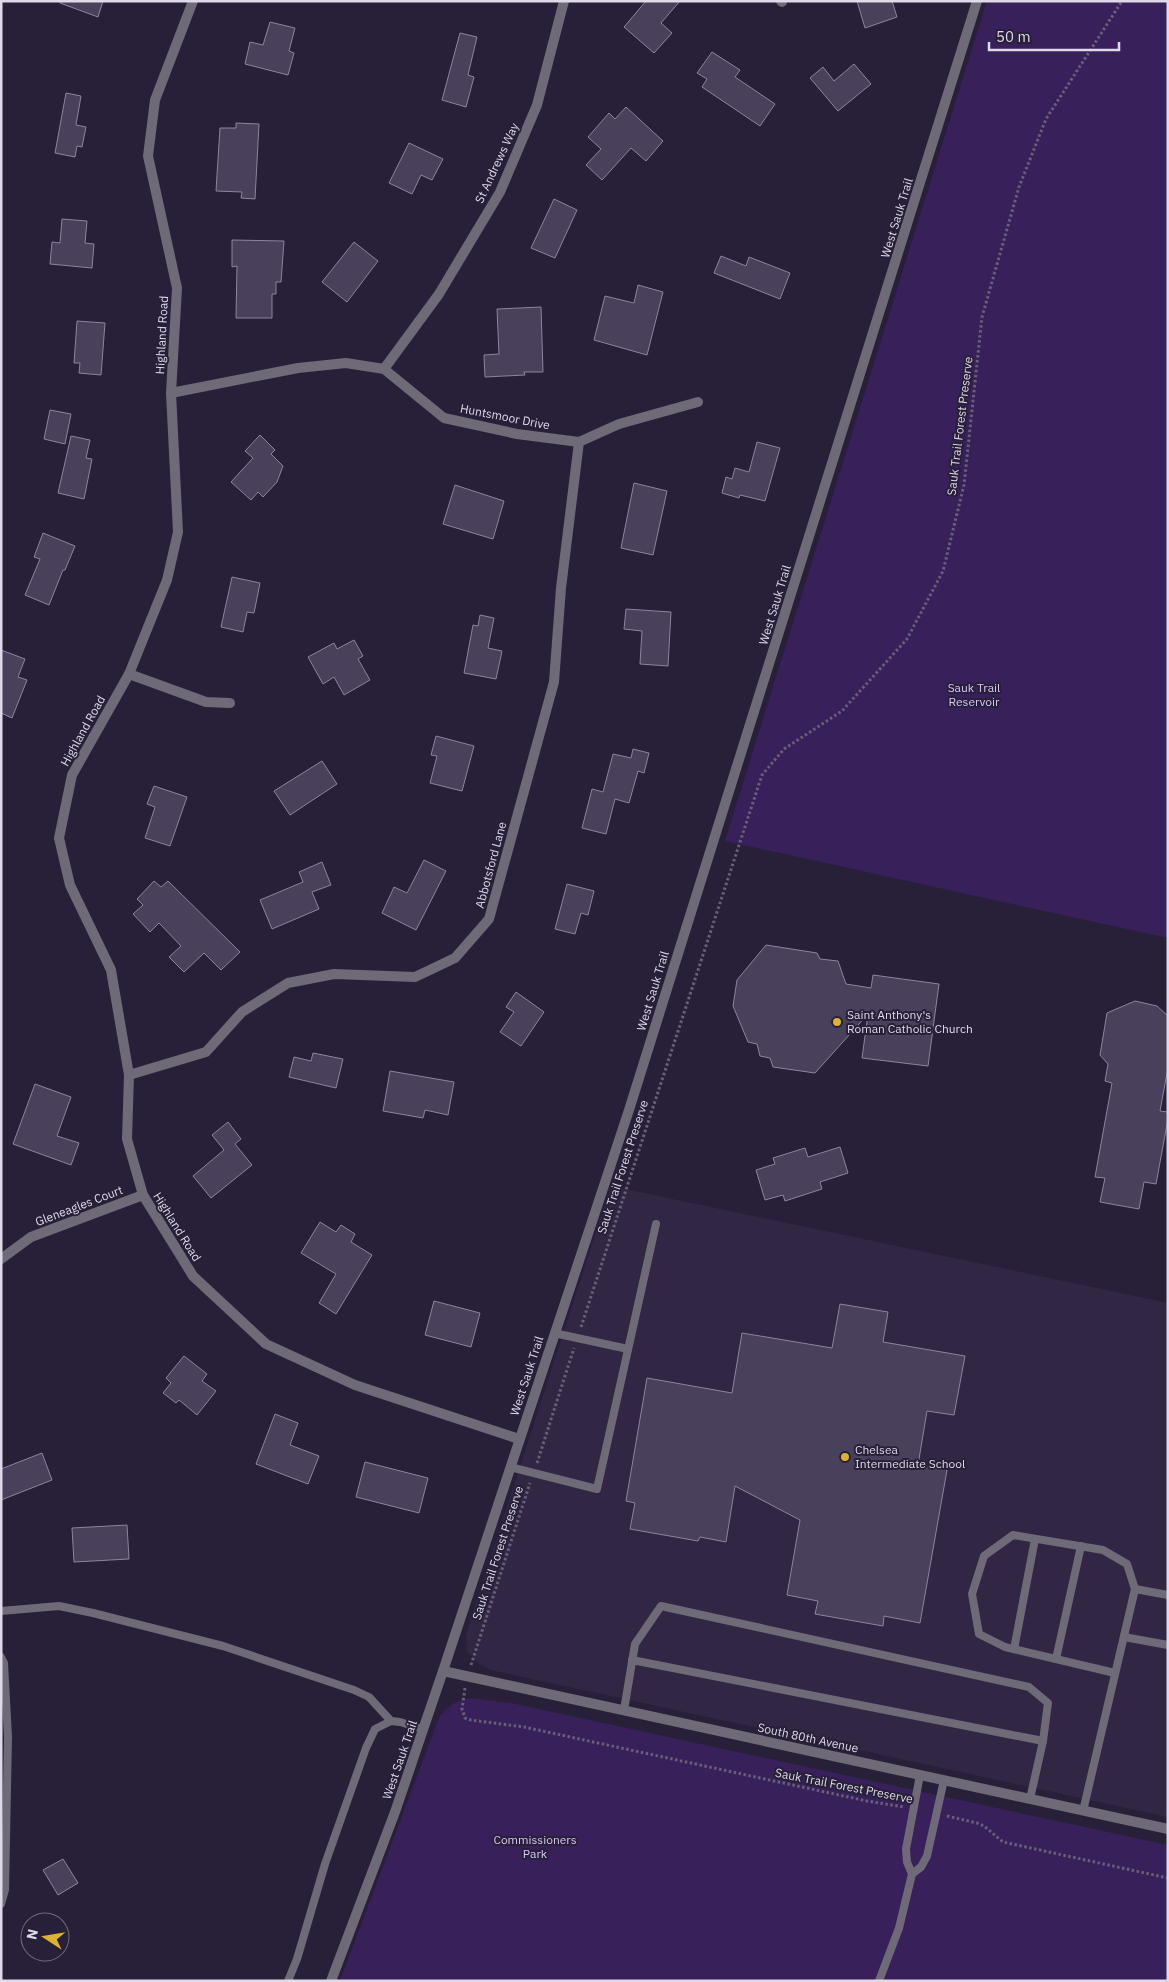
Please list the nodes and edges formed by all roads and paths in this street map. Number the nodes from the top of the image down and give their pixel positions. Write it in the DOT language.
graph roads {
  1 [pos="193,1"];
  2 [pos="564,1"];
  3 [pos="977,1"];
  4 [pos="1122,1"];
  5 [pos="384,370"];
  6 [pos="172,393"];
  7 [pos="698,402"];
  8 [pos="579,442"];
  9 [pos="130,674"];
  10 [pos="230,703"];
  11 [pos="130,1076"];
  12 [pos="143,1195"];
  13 [pos="656,1224"];
  14 [pos="1,1259"];
  15 [pos="554,1333"];
  16 [pos="577,1338"];
  17 [pos="628,1349"];
  18 [pos="519,1440"];
  19 [pos="510,1467"];
  20 [pos="533,1474"];
  21 [pos="1035,1539"];
  22 [pos="1081,1546"];
  23 [pos="1135,1589"];
  24 [pos="1168,1595"];
  25 [pos="1,1611"];
  26 [pos="1124,1637"];
  27 [pos="1168,1645"];
  28 [pos="1014,1649"];
  29 [pos="1,1657"];
  30 [pos="1056,1659"];
  31 [pos="632,1660"];
  32 [pos="443,1671"];
  33 [pos="1116,1673"];
  34 [pos="467,1676"];
  35 [pos="624,1710"];
  36 [pos="391,1720"];
  37 [pos="423,1730"];
  38 [pos="1042,1741"];
  39 [pos="920,1775"];
  40 [pos="944,1780"];
  41 [pos="1030,1799"];
  42 [pos="914,1809"];
  43 [pos="1083,1811"];
  44 [pos="937,1814"];
  45 [pos="1168,1829"];
  46 [pos="912,1874"];
  47 [pos="1168,1878"];
  48 [pos="1,1904"];
  49 [pos="288,1981"];
  50 [pos="331,1981"];
  51 [pos="879,1981"];
  1 -- 6 [label="street, Highland Road"];
  2 -- 5 [label="street, St Andrews Way"];
  3 -- 15 [label="street, West Sauk Trail"];
  4 -- 16 [label="path, Sauk Trail Forest Preserve"];
  5 -- 6 [label="street, Huntsmoor Drive"];
  5 -- 8 [label="street, Huntsmoor Drive"];
  6 -- 9 [label="street, Highland Road"];
  7 -- 8 [label="street"];
  8 -- 11 [label="street, Abbotsford Lane"];
  9 -- 10 [label="street"];
  9 -- 11 [label="street, Highland Road"];
  11 -- 12 [label="street, Highland Road"];
  12 -- 14 [label="street, Gleneagles Court"];
  12 -- 18 [label="street, Highland Road"];
  13 -- 17 [label="lane"];
  15 -- 16 [label="lane"];
  15 -- 18 [label="street, West Sauk Trail"];
  16 -- 17 [label="lane"];
  16 -- 20 [label="path, Sauk Trail Forest Preserve"];
  17 -- 20 [label="lane"];
  18 -- 19 [label="street, West Sauk Trail"];
  19 -- 20 [label="lane"];
  19 -- 32 [label="street, West Sauk Trail"];
  20 -- 34 [label="path, Sauk Trail Forest Preserve"];
  21 -- 22 [label="lane"];
  21 -- 28 [label="lane"];
  21 -- 28 [label="lane"];
  22 -- 23 [label="lane"];
  22 -- 30 [label="lane"];
  23 -- 24 [label="lane"];
  23 -- 26 [label="lane"];
  25 -- 36 [label="lane"];
  26 -- 27 [label="lane"];
  26 -- 33 [label="lane"];
  28 -- 30 [label="lane"];
  29 -- 48 [label="lane"];
  30 -- 33 [label="lane"];
  31 -- 35 [label="lane"];
  31 -- 38 [label="lane"];
  31 -- 38 [label="lane"];
  32 -- 34 [label="street, South 80th Avenue"];
  32 -- 37 [label="street, West Sauk Trail"];
  33 -- 43 [label="lane"];
  34 -- 35 [label="street, South 80th Avenue"];
  34 -- 42 [label="path, Sauk Trail Forest Preserve"];
  35 -- 39 [label="street, South 80th Avenue"];
  36 -- 37 [label="lane"];
  36 -- 49 [label="lane"];
  37 -- 50 [label="street, West Sauk Trail"];
  38 -- 41 [label="lane"];
  39 -- 40 [label="street, South 80th Avenue"];
  39 -- 42 [label="lane"];
  40 -- 41 [label="street, South 80th Avenue"];
  40 -- 44 [label="lane"];
  41 -- 43 [label="street, South 80th Avenue"];
  42 -- 46 [label="lane"];
  43 -- 45 [label="street, South 80th Avenue"];
  44 -- 46 [label="lane"];
  44 -- 47 [label="path"];
  46 -- 51 [label="lane"];
}
